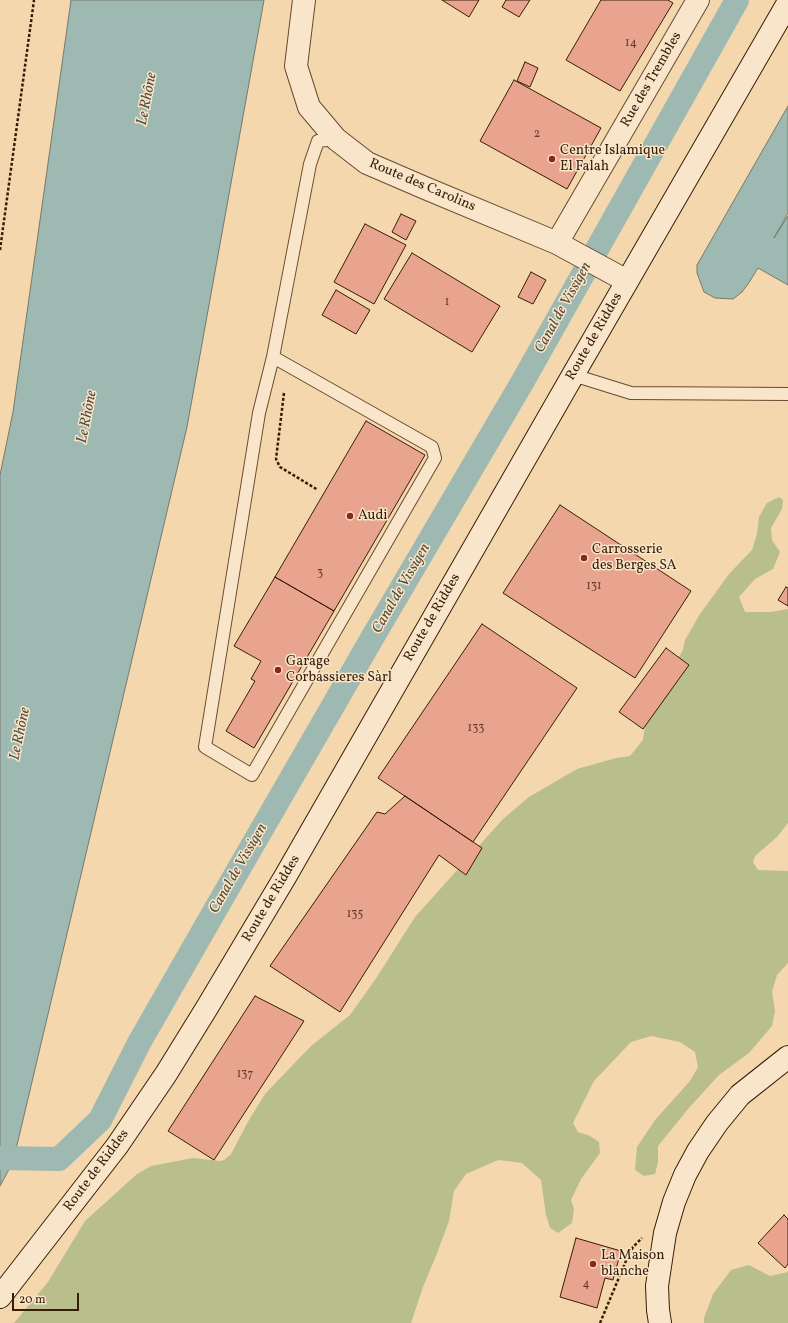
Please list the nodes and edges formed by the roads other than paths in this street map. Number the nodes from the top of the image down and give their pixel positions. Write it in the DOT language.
graph roads {
  1 [pos="304,0"];
  2 [pos="698,0"];
  3 [pos="788,3"];
  4 [pos="336,139"];
  5 [pos="557,243"];
  6 [pos="627,281"];
  7 [pos="274,357"];
  8 [pos="572,375"];
  9 [pos="788,394"];
  10 [pos="788,1057"];
  11 [pos="0,1297"];
  12 [pos="660,1323"];
  1 -- 4 [label="street, Route des Carolins"];
  2 -- 5 [label="street, Rue des Trembles"];
  3 -- 6 [label="street, Route de Riddes"];
  4 -- 5 [label="street, Route des Carolins"];
  4 -- 7 [label="lane"];
  5 -- 6 [label="street, Route des Carolins"];
  6 -- 8 [label="street, Route de Riddes"];
  7 -- 7 [label="lane"];
  8 -- 9 [label="lane"];
  8 -- 11 [label="street, Route de Riddes"];
  10 -- 12 [label="street"];
}
